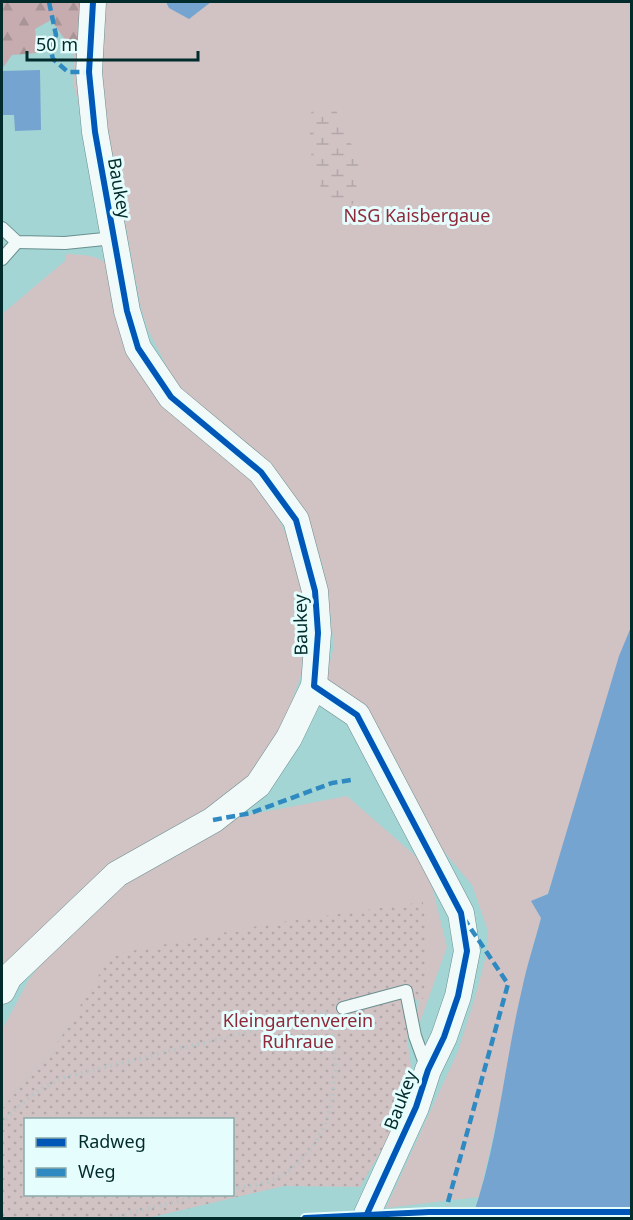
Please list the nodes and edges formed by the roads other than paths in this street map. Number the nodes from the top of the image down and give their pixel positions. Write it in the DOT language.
graph roads {
  1 [pos="93,2"];
  2 [pos="2,228"];
  3 [pos="114,238"];
  4 [pos="17,242"];
  5 [pos="2,259"];
  6 [pos="314,686"];
  7 [pos="2,992"];
  8 [pos="343,1008"];
  9 [pos="428,1070"];
  10 [pos="367,1214"];
  1 -- 3 [label="street, Baukey"];
  2 -- 4 [label="lane"];
  3 -- 4 [label="lane"];
  3 -- 6 [label="street, Baukey"];
  4 -- 5 [label="lane"];
  6 -- 7 [label="street, Baukey"];
  6 -- 9 [label="street, Baukey"];
  8 -- 9 [label="lane"];
  9 -- 10 [label="street, Baukey"];
}
